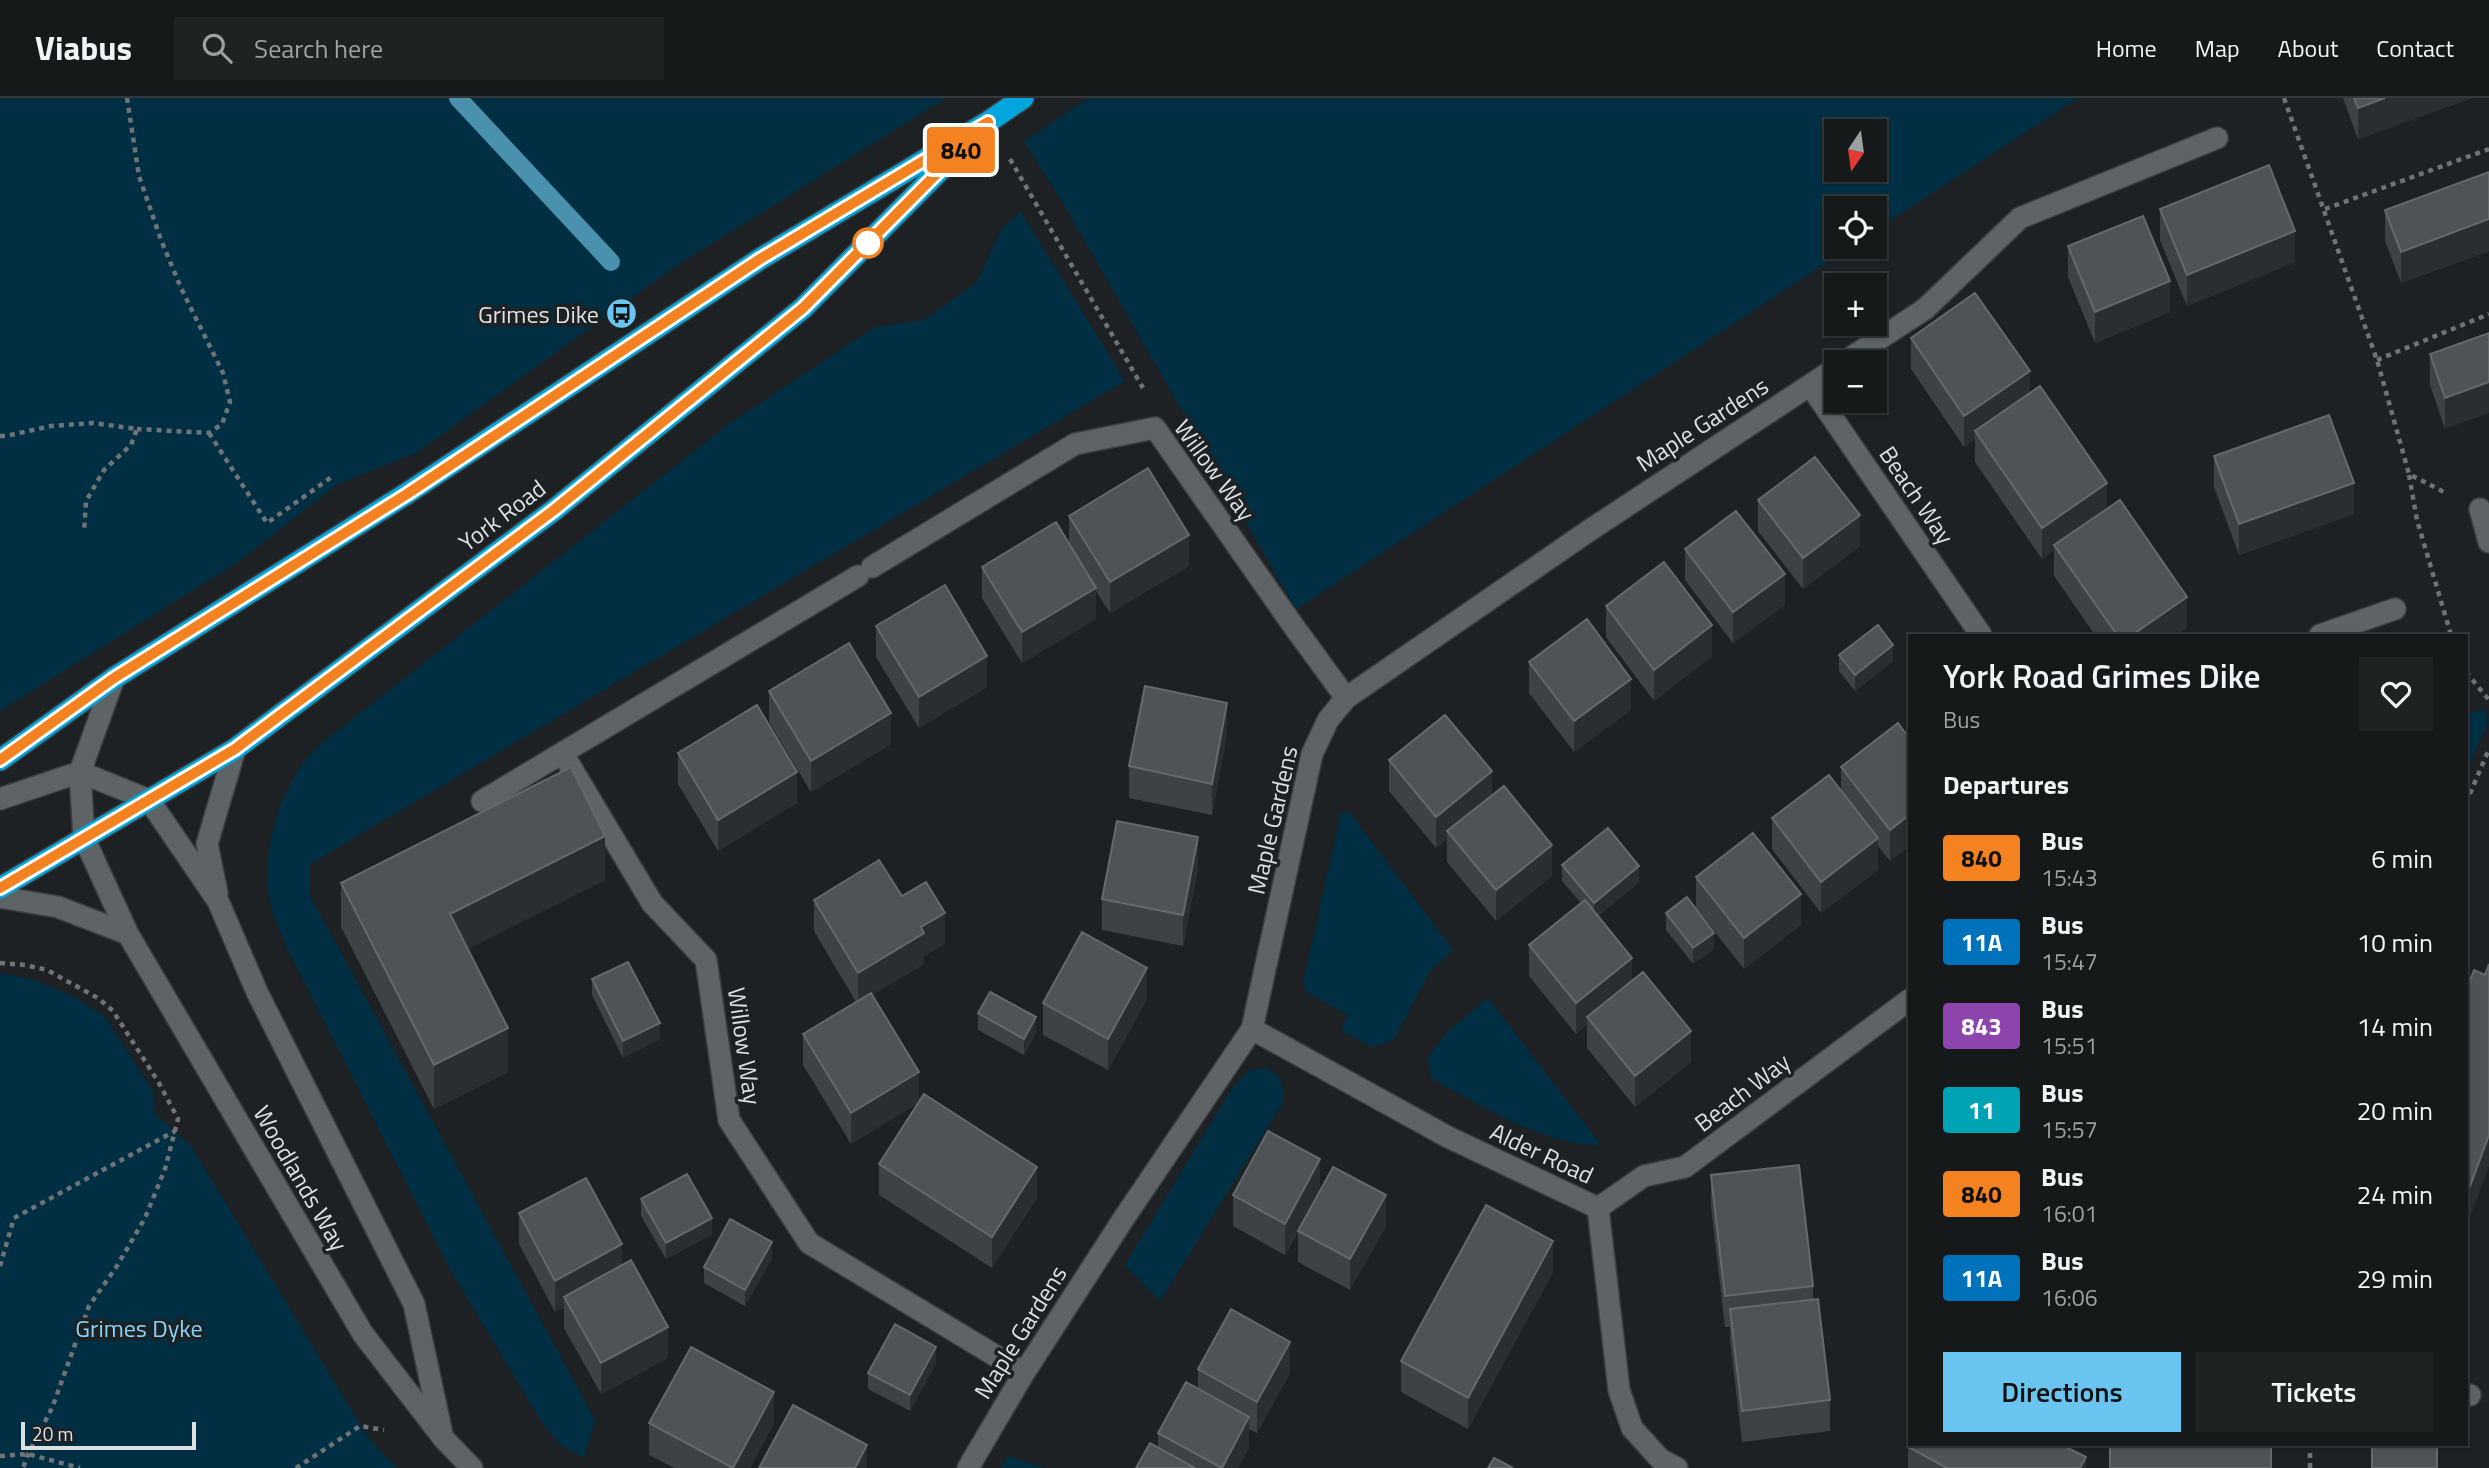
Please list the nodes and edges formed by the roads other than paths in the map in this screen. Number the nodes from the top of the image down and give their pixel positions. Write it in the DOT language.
graph roads {
  1 [pos="1023,98"];
  2 [pos="988,122"];
  3 [pos="2217,138"];
  4 [pos="1862,350"];
  5 [pos="1824,376"];
  6 [pos="1810,385"];
  7 [pos="2480,509"];
  8 [pos="2489,542"];
  9 [pos="2395,609"];
  10 [pos="1980,634"];
  11 [pos="2323,634"];
  12 [pos="114,678"];
  13 [pos="1346,698"];
  14 [pos="235,749"];
  15 [pos="563,754"];
  16 [pos="0,760"];
  17 [pos="80,772"];
  18 [pos="0,799"];
  19 [pos="149,800"];
  20 [pos="482,801"];
  21 [pos="85,838"];
  22 [pos="0,888"];
  23 [pos="0,897"];
  24 [pos="218,901"];
  25 [pos="128,934"];
  26 [pos="1908,1001"];
  27 [pos="1251,1029"];
  28 [pos="1598,1208"];
  29 [pos="1024,1373"];
  30 [pos="444,1439"];
  31 [pos="472,1468"];
  32 [pos="968,1468"];
  33 [pos="1677,1468"];
  1 -- 2 [label="highway, York Road"];
  2 -- 12 [label="highway, York Road"];
  2 -- 14 [label="highway, York Road"];
  3 -- 4 [label="street"];
  5 -- 6 [label="street, Maple Gardens"];
  6 -- 10 [label="street, Beach Way"];
  6 -- 13 [label="street, Maple Gardens"];
  7 -- 8 [label="street"];
  9 -- 11 [label="street"];
  12 -- 16 [label="highway, York Road"];
  12 -- 17 [label="street, Woodlands Way"];
  13 -- 15 [label="street, Willow Way"];
  13 -- 27 [label="street, Maple Gardens"];
  14 -- 19 [label="highway, York Road"];
  14 -- 24 [label="street, Woodlands Way"];
  15 -- 20 [label="street, Willow Way"];
  15 -- 29 [label="street, Willow Way"];
  17 -- 18 [label="street"];
  17 -- 19 [label="street"];
  17 -- 21 [label="street, Woodlands Way"];
  19 -- 21 [label="highway, York Road"];
  19 -- 24 [label="street, Woodlands Way"];
  21 -- 22 [label="highway, York Road"];
  21 -- 25 [label="street, Woodlands Way"];
  23 -- 25 [label="street"];
  24 -- 30 [label="street, Woodlands Way"];
  25 -- 30 [label="street, Woodlands Way"];
  26 -- 28 [label="street, Beach Way"];
  27 -- 28 [label="street, Alder Road"];
  27 -- 29 [label="street, Maple Gardens"];
  28 -- 33 [label="street, Alder Road"];
  29 -- 32 [label="street, Maple Gardens"];
  30 -- 31 [label="street, Woodlands Way"];
}
